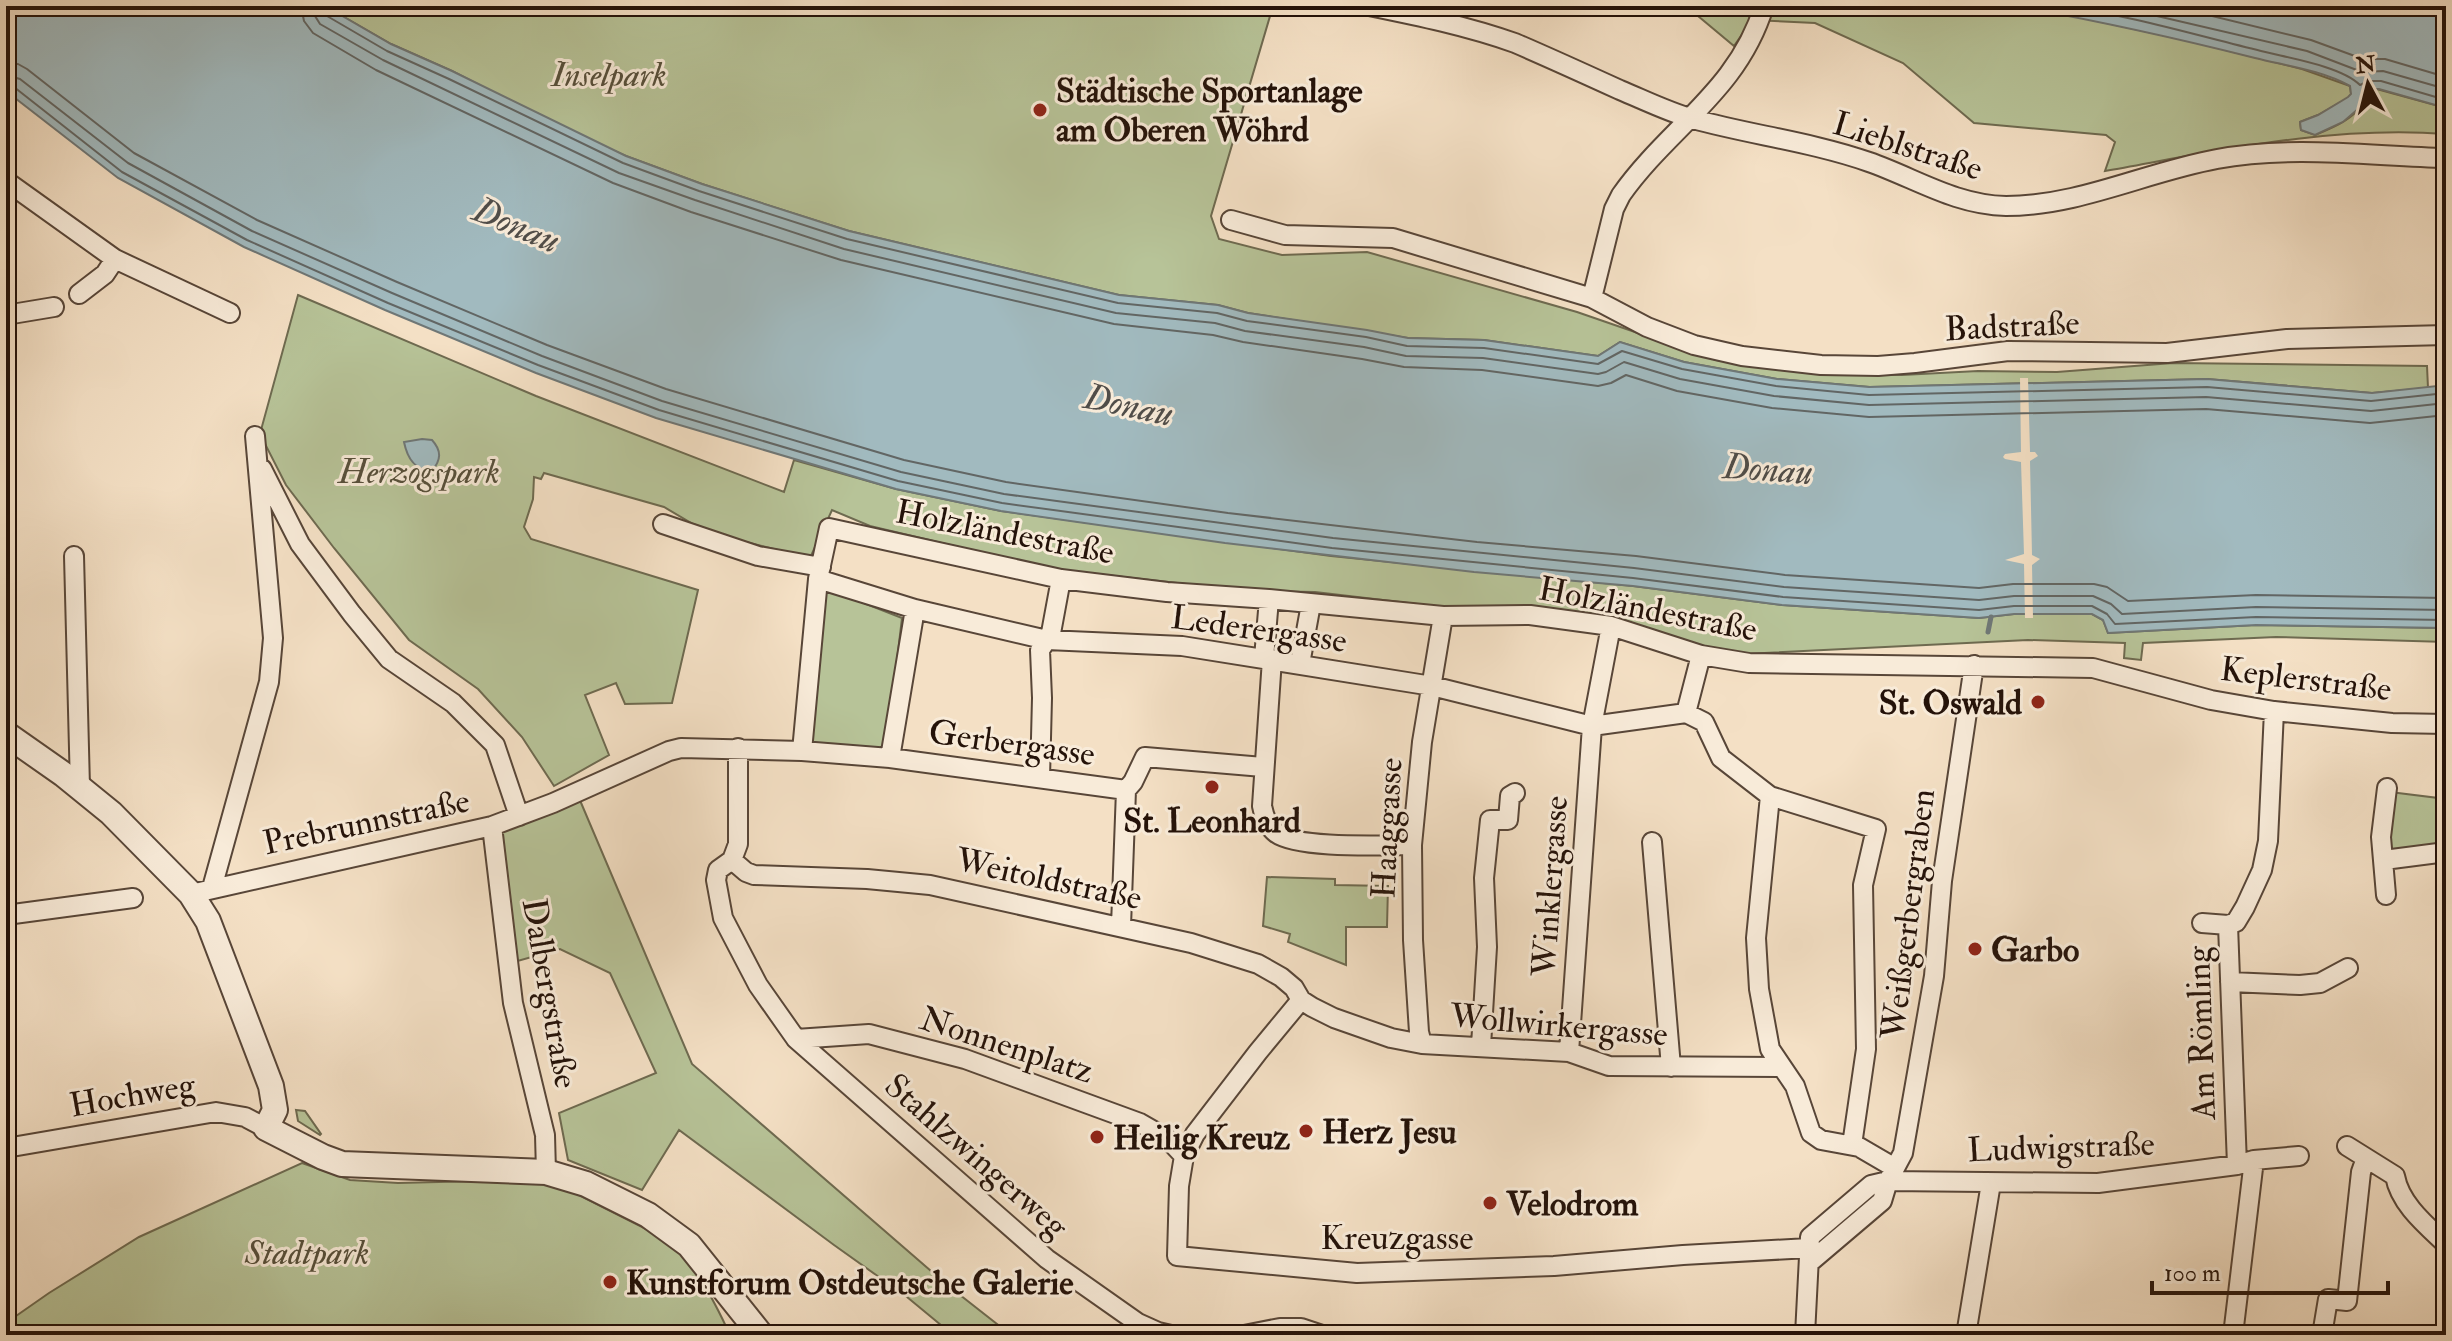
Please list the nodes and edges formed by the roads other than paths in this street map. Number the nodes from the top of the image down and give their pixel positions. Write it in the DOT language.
graph roads {
  1 [pos="1369,6"];
  2 [pos="1764,6"];
  3 [pos="1691,118"];
  4 [pos="2446,158"];
  5 [pos="6,181"];
  6 [pos="1231,220"];
  7 [pos="115,259"];
  8 [pos="79,294"];
  9 [pos="1592,298"];
  10 [pos="54,307"];
  11 [pos="230,313"];
  12 [pos="6,315"];
  13 [pos="2446,335"];
  14 [pos="255,436"];
  15 [pos="256,458"];
  16 [pos="663,524"];
  17 [pos="74,556"];
  18 [pos="819,573"];
  19 [pos="1061,579"];
  20 [pos="1269,599"];
  21 [pos="1311,604"];
  22 [pos="915,609"];
  23 [pos="1443,616"];
  24 [pos="1611,626"];
  25 [pos="1047,640"];
  26 [pos="1701,655"];
  27 [pos="1268,658"];
  28 [pos="1300,664"];
  29 [pos="1974,665"];
  30 [pos="2159,685"];
  31 [pos="1432,686"];
  32 [pos="2274,711"];
  33 [pos="1686,713"];
  34 [pos="2446,724"];
  35 [pos="1592,726"];
  36 [pos="6,734"];
  37 [pos="738,748"];
  38 [pos="802,751"];
  39 [pos="890,758"];
  40 [pos="1263,767"];
  41 [pos="1040,778"];
  42 [pos="80,787"];
  43 [pos="2387,788"];
  44 [pos="1126,790"];
  45 [pos="1515,793"];
  46 [pos="1770,796"];
  47 [pos="519,816"];
  48 [pos="492,826"];
  49 [pos="1652,842"];
  50 [pos="1412,845"];
  51 [pos="2446,852"];
  52 [pos="732,860"];
  53 [pos="2384,860"];
  54 [pos="202,891"];
  55 [pos="2386,895"];
  56 [pos="133,898"];
  57 [pos="6,915"];
  58 [pos="2202,923"];
  59 [pos="2228,925"];
  60 [pos="1121,926"];
  61 [pos="2348,968"];
  62 [pos="2230,982"];
  63 [pos="1301,1000"];
  64 [pos="1334,1018"];
  65 [pos="796,1039"];
  66 [pos="1422,1044"];
  67 [pos="1481,1046"];
  68 [pos="1569,1052"];
  69 [pos="1671,1067"];
  70 [pos="1782,1067"];
  71 [pos="266,1128"];
  72 [pos="1852,1145"];
  73 [pos="2347,1146"];
  74 [pos="6,1148"];
  75 [pos="1184,1156"];
  76 [pos="2299,1156"];
  77 [pos="2366,1158"];
  78 [pos="2245,1162"];
  79 [pos="546,1172"];
  80 [pos="1891,1175"];
  81 [pos="1991,1183"];
  82 [pos="2446,1244"];
  83 [pos="1809,1256"];
  84 [pos="761,1335"];
  85 [pos="1322,1335"];
  86 [pos="1805,1335"];
  87 [pos="1966,1335"];
  88 [pos="2233,1335"];
  89 [pos="2322,1335"];
  1 -- 3 [label="street, Lieblstraße"];
  2 -- 3 [label="street"];
  3 -- 4 [label="street, Lieblstraße"];
  3 -- 9 [label="street"];
  5 -- 7 [label="street"];
  6 -- 9 [label="street, Badstraße"];
  7 -- 8 [label="street"];
  7 -- 11 [label="street"];
  9 -- 13 [label="street, Badstraße"];
  10 -- 12 [label="street"];
  14 -- 15 [label="street"];
  15 -- 47 [label="street"];
  15 -- 54 [label="street"];
  16 -- 18 [label="street, Lederergasse"];
  17 -- 42 [label="street"];
  18 -- 19 [label="street, Holzländestraße"];
  18 -- 22 [label="street, Lederergasse"];
  18 -- 38 [label="street"];
  19 -- 20 [label="street, Holzländestraße"];
  19 -- 25 [label="street"];
  20 -- 21 [label="street, Holzländestraße"];
  20 -- 27 [label="street"];
  21 -- 23 [label="street, Holzländestraße"];
  21 -- 28 [label="street"];
  22 -- 25 [label="street, Lederergasse"];
  22 -- 39 [label="street"];
  23 -- 24 [label="street, Holzländestraße"];
  23 -- 31 [label="street, Haaggasse"];
  24 -- 26 [label="street, Holzländestraße"];
  24 -- 35 [label="street, Winklergasse"];
  25 -- 27 [label="street, Lederergasse"];
  25 -- 41 [label="street"];
  26 -- 29 [label="street, Holzländestraße"];
  26 -- 33 [label="street"];
  27 -- 28 [label="street, Lederergasse"];
  27 -- 40 [label="street"];
  28 -- 31 [label="street, Lederergasse"];
  29 -- 30 [label="street, Holzländestraße"];
  29 -- 80 [label="street, Weißgerbergraben"];
  30 -- 32 [label="street, Keplerstraße"];
  31 -- 35 [label="street, Lederergasse"];
  31 -- 50 [label="street, Haaggasse"];
  32 -- 34 [label="street, Keplerstraße"];
  32 -- 59 [label="street"];
  33 -- 35 [label="street"];
  33 -- 46 [label="street"];
  35 -- 68 [label="street, Winklergasse"];
  36 -- 42 [label="street"];
  37 -- 38 [label="street, Gerbergasse"];
  37 -- 47 [label="street, Prebrunnstraße"];
  37 -- 52 [label="street, Stahlzwingerweg"];
  38 -- 39 [label="street, Gerbergasse"];
  39 -- 41 [label="street, Gerbergasse"];
  40 -- 44 [label="street"];
  40 -- 50 [label="street"];
  41 -- 44 [label="street, Gerbergasse"];
  42 -- 54 [label="street"];
  43 -- 53 [label="street"];
  44 -- 60 [label="street"];
  45 -- 67 [label="street"];
  46 -- 70 [label="street"];
  46 -- 72 [label="street"];
  47 -- 48 [label="street, Prebrunnstraße"];
  48 -- 54 [label="street, Prebrunnstraße"];
  48 -- 79 [label="street, Dalbergstraße"];
  49 -- 69 [label="street"];
  50 -- 66 [label="street, Haaggasse"];
  51 -- 53 [label="street"];
  52 -- 60 [label="street, Weitoldstraße"];
  52 -- 65 [label="street, Stahlzwingerweg"];
  53 -- 55 [label="street"];
  54 -- 71 [label="street"];
  56 -- 57 [label="street"];
  58 -- 59 [label="street, Am Römling"];
  59 -- 62 [label="street, Am Römling"];
  60 -- 63 [label="street, Weitoldstraße"];
  61 -- 62 [label="street"];
  62 -- 78 [label="street, Am Römling"];
  63 -- 64 [label="street, Weitoldstraße"];
  63 -- 75 [label="street"];
  64 -- 66 [label="street, Wollwirkergasse"];
  65 -- 75 [label="street, Nonnenplatz"];
  65 -- 85 [label="street, Stahlzwingerweg"];
  66 -- 67 [label="street, Wollwirkergasse"];
  67 -- 68 [label="street, Wollwirkergasse"];
  68 -- 69 [label="street, Wollwirkergasse"];
  69 -- 70 [label="street, Wollwirkergasse"];
  70 -- 72 [label="street"];
  71 -- 74 [label="street, Hochweg"];
  71 -- 79 [label="street"];
  72 -- 80 [label="street"];
  73 -- 77 [label="street"];
  75 -- 83 [label="street, Kreuzgasse"];
  76 -- 78 [label="street, Ludwigstraße"];
  77 -- 82 [label="street"];
  77 -- 89 [label="street"];
  78 -- 81 [label="street, Ludwigstraße"];
  78 -- 88 [label="street, Am Römling"];
  79 -- 84 [label="street"];
  80 -- 81 [label="street, Ludwigstraße"];
  80 -- 83 [label="street, Weißgerbergraben"];
  81 -- 87 [label="street"];
  83 -- 86 [label="street"];
}
